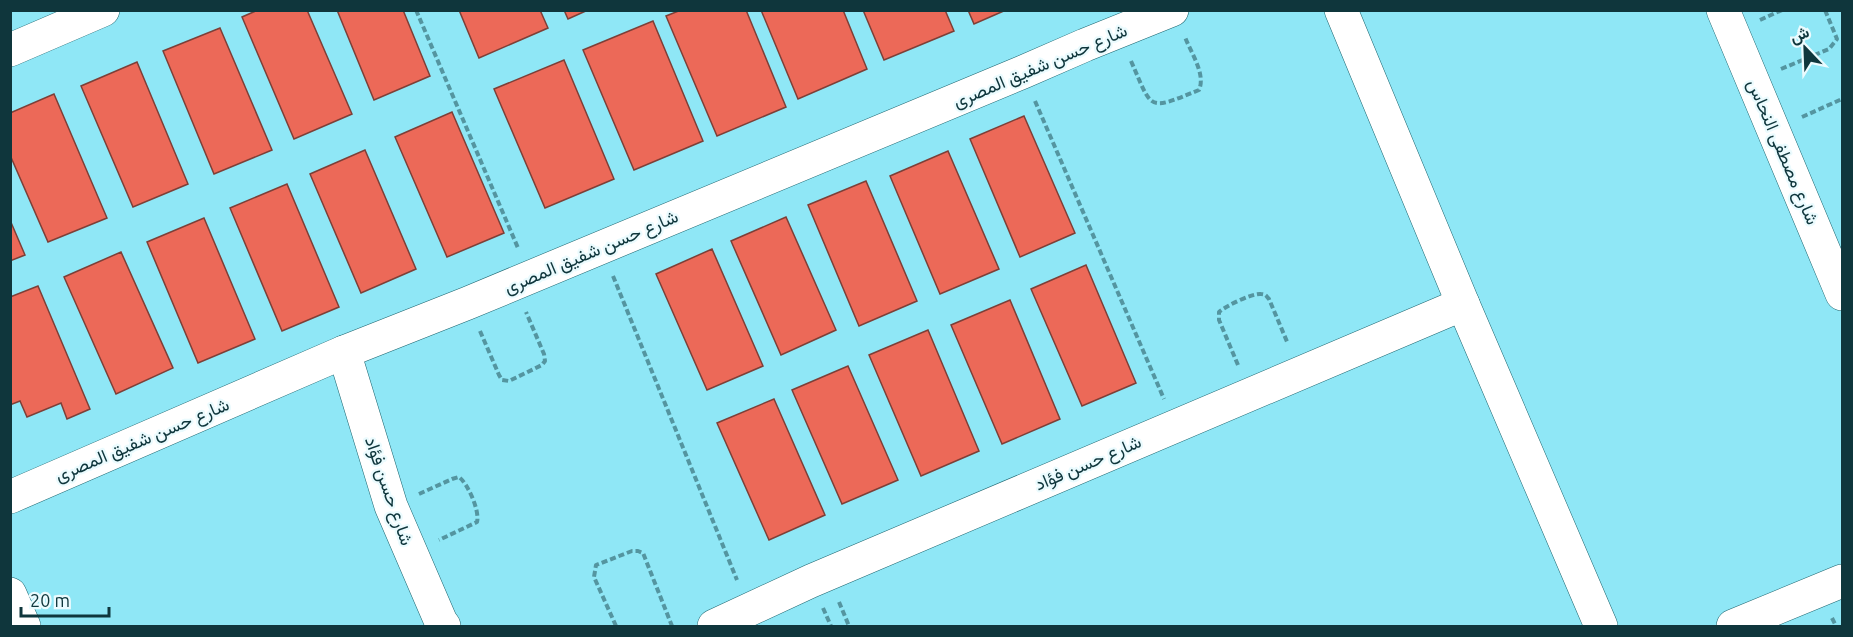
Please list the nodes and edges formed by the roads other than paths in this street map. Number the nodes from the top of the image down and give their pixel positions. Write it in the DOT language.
graph roads {
  1 [pos="103,10"];
  2 [pos="1341,10"];
  3 [pos="1723,10"];
  4 [pos="1178,21"];
  5 [pos="10,50"];
  6 [pos="1842,294"];
  7 [pos="1463,304"];
  8 [pos="344,352"];
  9 [pos="10,497"];
  10 [pos="1842,581"];
  11 [pos="10,594"];
  12 [pos="24,627"];
  13 [pos="444,627"];
  14 [pos="714,627"];
  15 [pos="1601,627"];
  16 [pos="1733,627"];
  1 -- 5 [label="street"];
  2 -- 7 [label="street"];
  3 -- 6 [label="street, شارع مصطفى النحاس"];
  4 -- 8 [label="street, شارع حسن شفيق المصرى"];
  7 -- 14 [label="street, شارع حسن فؤاد"];
  7 -- 15 [label="street"];
  8 -- 9 [label="street, شارع حسن شفيق المصرى"];
  8 -- 13 [label="street, شارع حسن فؤاد"];
  10 -- 16 [label="street"];
  11 -- 12 [label="street"];
}
